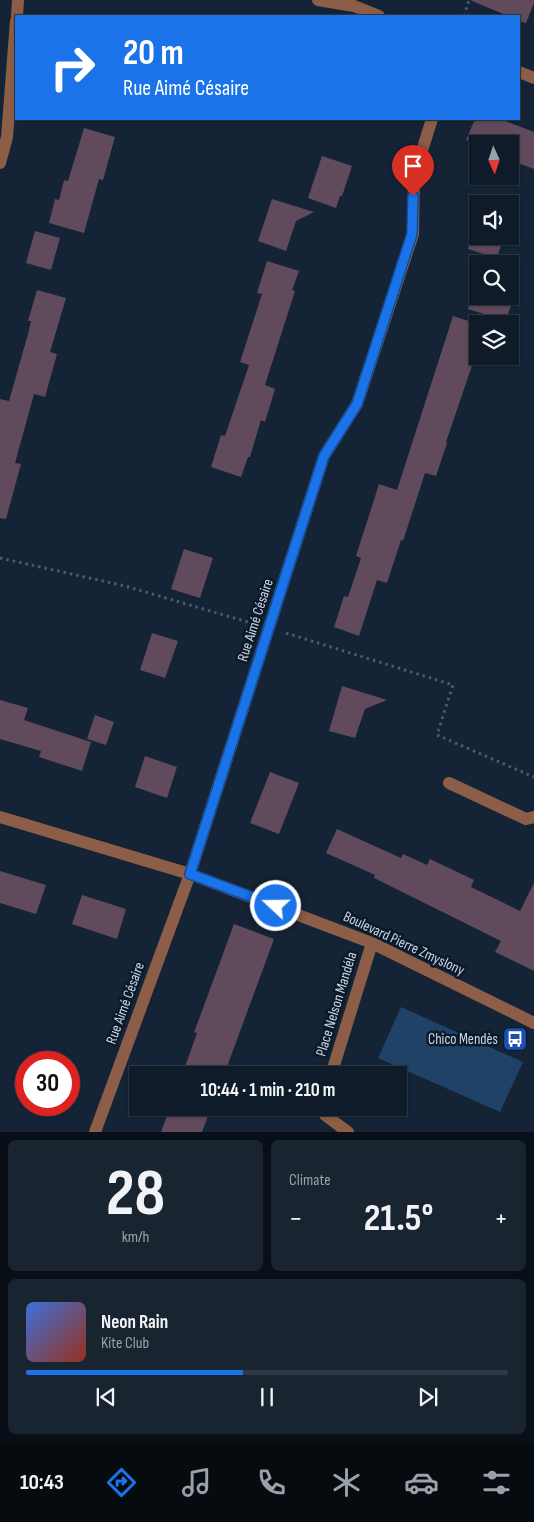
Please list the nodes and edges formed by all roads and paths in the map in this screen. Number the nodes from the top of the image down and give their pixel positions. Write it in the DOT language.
graph roads {
  1 [pos="18,0"];
  2 [pos="318,0"];
  3 [pos="470,0"];
  4 [pos="17,15"];
  5 [pos="376,15"];
  6 [pos="464,15"];
  7 [pos="15,33"];
  8 [pos="520,72"];
  9 [pos="534,78"];
  10 [pos="432,120"];
  11 [pos="0,163"];
  12 [pos="0,558"];
  13 [pos="269,628"];
  14 [pos="534,777"];
  15 [pos="450,783"];
  16 [pos="0,817"];
  17 [pos="534,817"];
  18 [pos="190,874"];
  19 [pos="372,943"];
  20 [pos="534,1023"];
  21 [pos="334,1066"];
  22 [pos="326,1116"];
  23 [pos="95,1132"];
  24 [pos="348,1132"];
  1 -- 4 [label="street"];
  2 -- 5 [label="street"];
  3 -- 6 [label="path"];
  7 -- 11 [label="street"];
  8 -- 9 [label="street"];
  10 -- 13 [label="street, Rue Aimé Césaire"];
  12 -- 13 [label="path"];
  13 -- 14 [label="path"];
  13 -- 18 [label="street, Rue Aimé Césaire"];
  15 -- 17 [label="street"];
  16 -- 18 [label="street, Boulevard Pierre Zmyslony"];
  18 -- 19 [label="street, Boulevard Pierre Zmyslony"];
  18 -- 23 [label="street, Rue Aimé Césaire"];
  19 -- 20 [label="street, Boulevard Pierre Zmyslony"];
  19 -- 21 [label="street, Place Nelson Mandéla"];
  22 -- 24 [label="street"];
}
